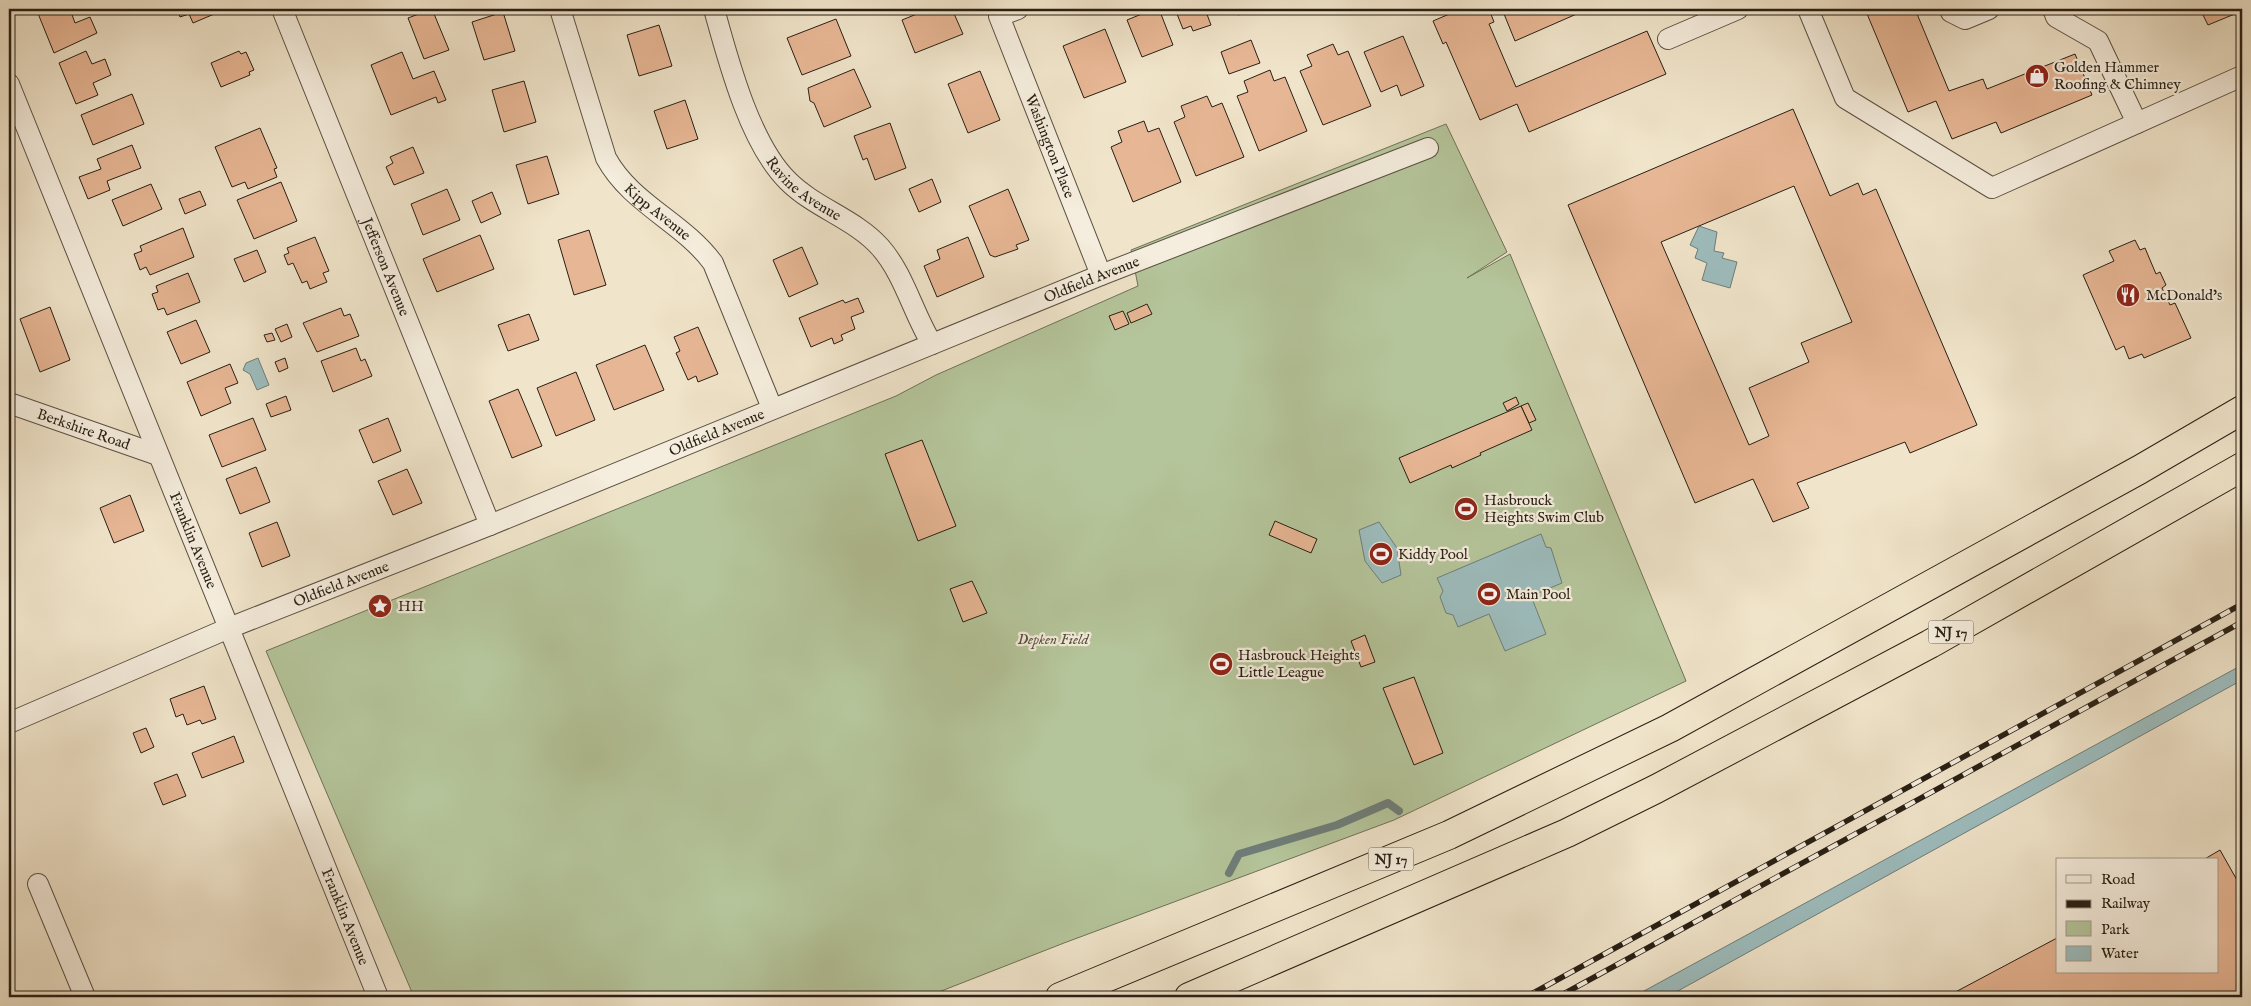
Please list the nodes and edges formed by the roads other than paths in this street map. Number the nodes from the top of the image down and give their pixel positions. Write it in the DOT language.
graph roads {
  1 [pos="282,9"];
  2 [pos="560,9"];
  3 [pos="714,9"];
  4 [pos="1018,9"];
  5 [pos="1738,9"];
  6 [pos="1808,9"];
  7 [pos="1950,9"];
  8 [pos="1989,9"];
  9 [pos="2053,9"];
  10 [pos="1668,39"];
  11 [pos="2242,76"];
  12 [pos="9,84"];
  13 [pos="2137,123"];
  14 [pos="1428,148"];
  15 [pos="1101,275"];
  16 [pos="932,344"];
  17 [pos="9,403"];
  18 [pos="772,408"];
  19 [pos="2242,410"];
  20 [pos="158,455"];
  21 [pos="2242,467"];
  22 [pos="490,525"];
  23 [pos="229,628"];
  24 [pos="9,723"];
  25 [pos="38,884"];
  26 [pos="86,997"];
  27 [pos="378,997"];
  28 [pos="1060,997"];
  29 [pos="1189,997"];
  1 -- 22 [label="street, Jefferson Avenue"];
  2 -- 18 [label="street, Kipp Avenue"];
  3 -- 16 [label="street, Ravine Avenue"];
  4 -- 15 [label="street, Washington Place"];
  5 -- 10 [label="street"];
  6 -- 13 [label="street"];
  7 -- 8 [label="street"];
  9 -- 13 [label="street"];
  11 -- 13 [label="street"];
  12 -- 20 [label="street, Franklin Avenue"];
  14 -- 15 [label="street, Oldfield Avenue"];
  15 -- 16 [label="street, Oldfield Avenue"];
  16 -- 18 [label="street, Oldfield Avenue"];
  17 -- 20 [label="street, Berkshire Road"];
  18 -- 22 [label="street, Oldfield Avenue"];
  19 -- 28 [label="highway, NJ 17"];
  20 -- 23 [label="street, Franklin Avenue"];
  21 -- 29 [label="highway, NJ 17"];
  22 -- 23 [label="street, Oldfield Avenue"];
  23 -- 24 [label="street, Oldfield Avenue"];
  23 -- 27 [label="street, Franklin Avenue"];
  25 -- 26 [label="street"];
}
